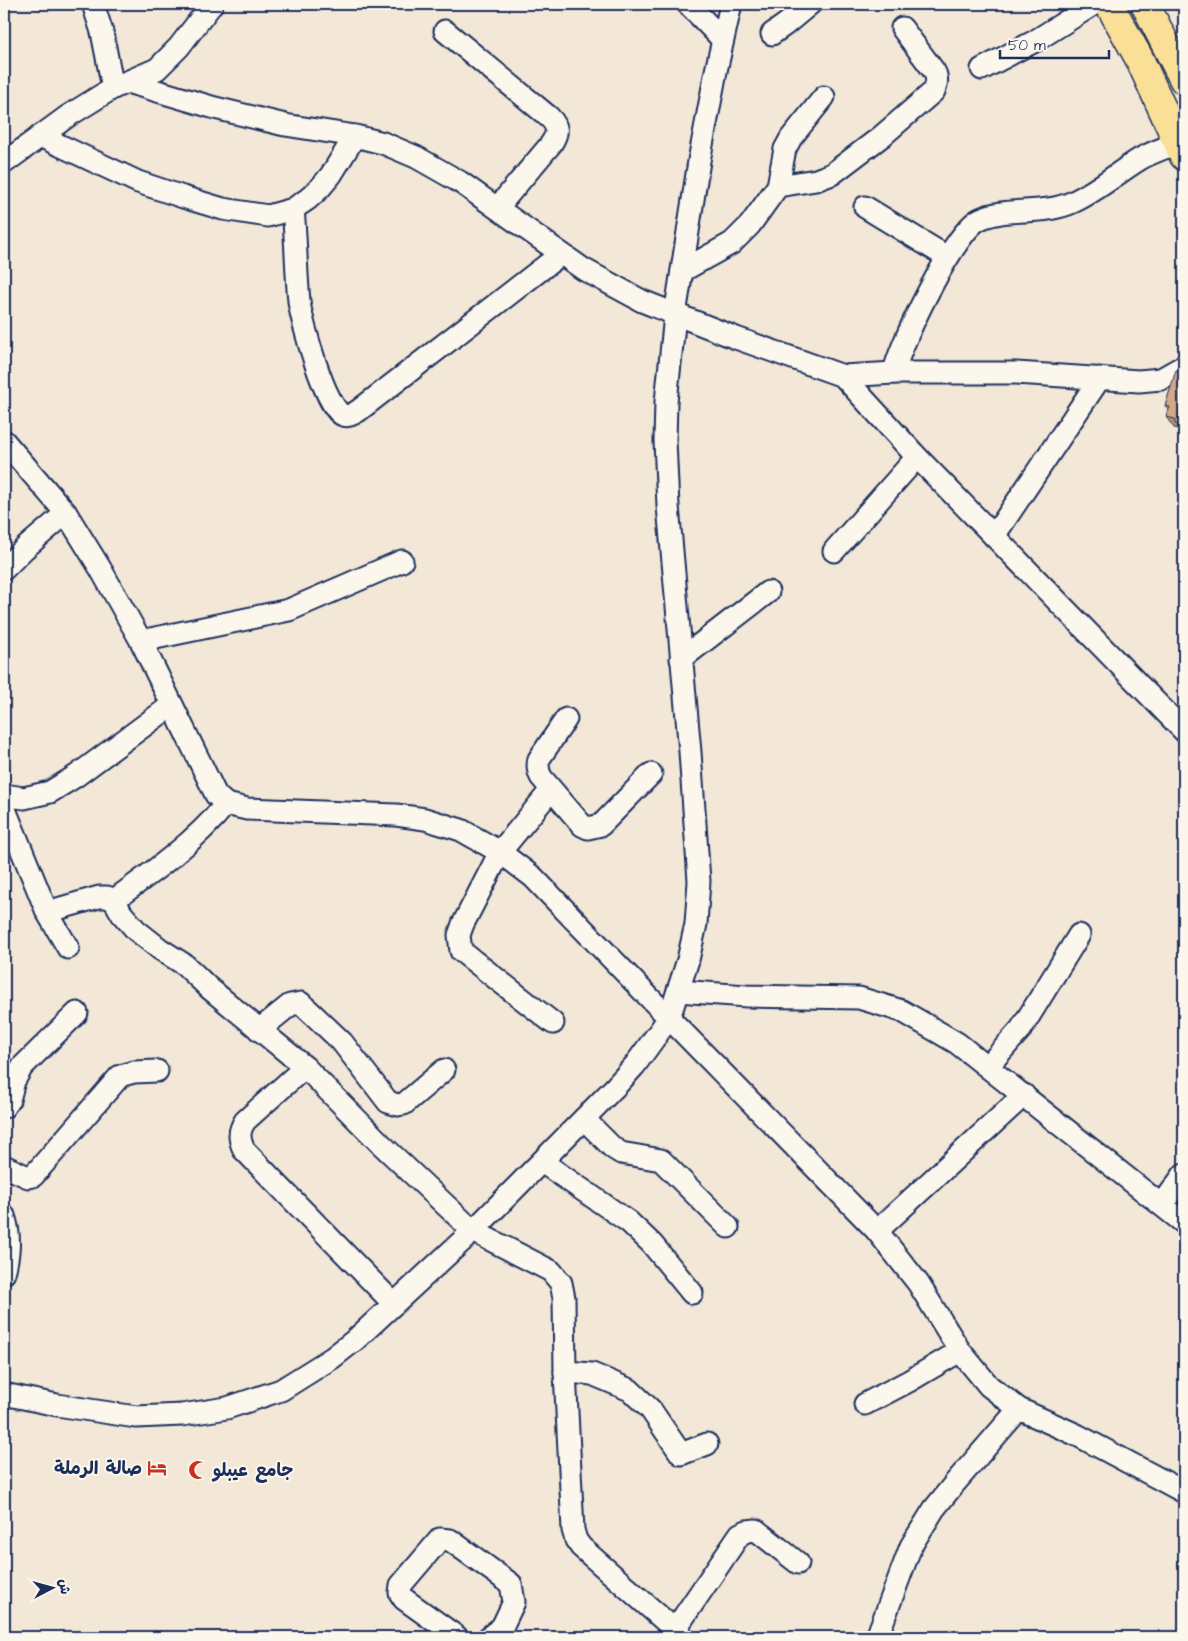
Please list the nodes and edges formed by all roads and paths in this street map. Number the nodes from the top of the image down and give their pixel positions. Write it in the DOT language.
graph roads {
  1 [pos="93,4"];
  2 [pos="688,4"];
  3 [pos="731,4"];
  4 [pos="810,4"];
  5 [pos="1094,4"];
  6 [pos="1109,4"];
  7 [pos="1145,4"];
  8 [pos="204,6"];
  9 [pos="902,28"];
  10 [pos="445,31"];
  11 [pos="772,34"];
  12 [pos="722,39"];
  13 [pos="982,69"];
  14 [pos="1184,80"];
  15 [pos="120,86"];
  16 [pos="824,97"];
  17 [pos="40,136"];
  18 [pos="355,136"];
  19 [pos="1181,149"];
  20 [pos="4,163"];
  21 [pos="778,186"];
  22 [pos="498,207"];
  23 [pos="864,207"];
  24 [pos="293,209"];
  25 [pos="561,254"];
  26 [pos="948,257"];
  27 [pos="682,271"];
  28 [pos="674,315"];
  29 [pos="1184,366"];
  30 [pos="894,373"];
  31 [pos="843,376"];
  32 [pos="1100,378"];
  33 [pos="4,440"];
  34 [pos="917,457"];
  35 [pos="66,513"];
  36 [pos="994,536"];
  37 [pos="834,551"];
  38 [pos="402,560"];
  39 [pos="4,569"];
  40 [pos="768,592"];
  41 [pos="141,641"];
  42 [pos="681,659"];
  43 [pos="172,705"];
  44 [pos="566,719"];
  45 [pos="1184,731"];
  46 [pos="651,774"];
  47 [pos="552,790"];
  48 [pos="4,796"];
  49 [pos="226,804"];
  50 [pos="4,808"];
  51 [pos="500,852"];
  52 [pos="114,900"];
  53 [pos="47,912"];
  54 [pos="1079,935"];
  55 [pos="68,948"];
  56 [pos="678,991"];
  57 [pos="76,1013"];
  58 [pos="669,1018"];
  59 [pos="553,1022"];
  60 [pos="259,1030"];
  61 [pos="988,1066"];
  62 [pos="305,1068"];
  63 [pos="444,1070"];
  64 [pos="157,1071"];
  65 [pos="1024,1096"];
  66 [pos="4,1107"];
  67 [pos="584,1119"];
  68 [pos="542,1162"];
  69 [pos="4,1166"];
  70 [pos="1184,1174"];
  71 [pos="1162,1205"];
  72 [pos="4,1216"];
  73 [pos="1184,1223"];
  74 [pos="728,1227"];
  75 [pos="473,1231"];
  76 [pos="877,1231"];
  77 [pos="4,1273"];
  78 [pos="692,1294"];
  79 [pos="394,1304"];
  80 [pos="960,1351"];
  81 [pos="565,1372"];
  82 [pos="4,1394"];
  83 [pos="865,1404"];
  84 [pos="1019,1409"];
  85 [pos="707,1444"];
  86 [pos="1184,1492"];
  87 [pos="798,1563"];
  88 [pos="503,1634"];
  89 [pos="676,1635"];
  90 [pos="457,1637"];
  91 [pos="877,1637"];
  1 -- 15 [label="street"];
  2 -- 12 [label="street"];
  3 -- 12 [label="street"];
  4 -- 11 [label="street"];
  5 -- 13 [label="street"];
  6 -- 19 [label="main road"];
  7 -- 14 [label="main road"];
  8 -- 15 [label="street"];
  9 -- 21 [label="street"];
  10 -- 22 [label="street"];
  12 -- 27 [label="street"];
  15 -- 17 [label="street"];
  15 -- 18 [label="street"];
  16 -- 21 [label="street"];
  17 -- 20 [label="street"];
  17 -- 24 [label="street"];
  18 -- 22 [label="street"];
  18 -- 24 [label="street"];
  19 -- 26 [label="street"];
  21 -- 27 [label="street"];
  22 -- 25 [label="street"];
  23 -- 26 [label="street"];
  24 -- 25 [label="street"];
  25 -- 28 [label="street"];
  26 -- 30 [label="street"];
  27 -- 28 [label="street"];
  28 -- 31 [label="street"];
  28 -- 42 [label="street"];
  29 -- 32 [label="street"];
  30 -- 31 [label="street"];
  30 -- 32 [label="street"];
  31 -- 34 [label="street"];
  32 -- 36 [label="street"];
  33 -- 35 [label="street"];
  34 -- 36 [label="street"];
  34 -- 37 [label="street"];
  35 -- 39 [label="street"];
  35 -- 41 [label="street"];
  36 -- 45 [label="street"];
  38 -- 41 [label="street"];
  40 -- 42 [label="street"];
  41 -- 43 [label="street"];
  42 -- 56 [label="street"];
  43 -- 48 [label="street"];
  43 -- 49 [label="street"];
  44 -- 47 [label="street"];
  46 -- 47 [label="street"];
  47 -- 51 [label="street"];
  49 -- 51 [label="street"];
  49 -- 52 [label="street"];
  50 -- 53 [label="street"];
  51 -- 58 [label="street"];
  51 -- 59 [label="street"];
  52 -- 53 [label="street"];
  52 -- 60 [label="street"];
  53 -- 55 [label="street"];
  54 -- 61 [label="street"];
  56 -- 58 [label="street"];
  56 -- 61 [label="street"];
  57 -- 66 [label="street"];
  58 -- 67 [label="street"];
  58 -- 76 [label="street"];
  60 -- 62 [label="street"];
  60 -- 63 [label="street"];
  61 -- 65 [label="street"];
  62 -- 75 [label="street"];
  62 -- 79 [label="street"];
  64 -- 69 [label="street"];
  65 -- 71 [label="street"];
  65 -- 76 [label="street"];
  67 -- 68 [label="street"];
  67 -- 74 [label="street"];
  68 -- 75 [label="street"];
  68 -- 78 [label="street"];
  70 -- 71 [label="street"];
  71 -- 73 [label="street"];
  72 -- 77 [label="street"];
  75 -- 79 [label="street"];
  75 -- 81 [label="street"];
  76 -- 80 [label="street"];
  79 -- 82 [label="street"];
  80 -- 83 [label="street"];
  80 -- 84 [label="street"];
  81 -- 85 [label="street"];
  81 -- 89 [label="street"];
  84 -- 86 [label="street"];
  84 -- 91 [label="street"];
  87 -- 89 [label="street"];
  88 -- 90 [label="street"];
}
